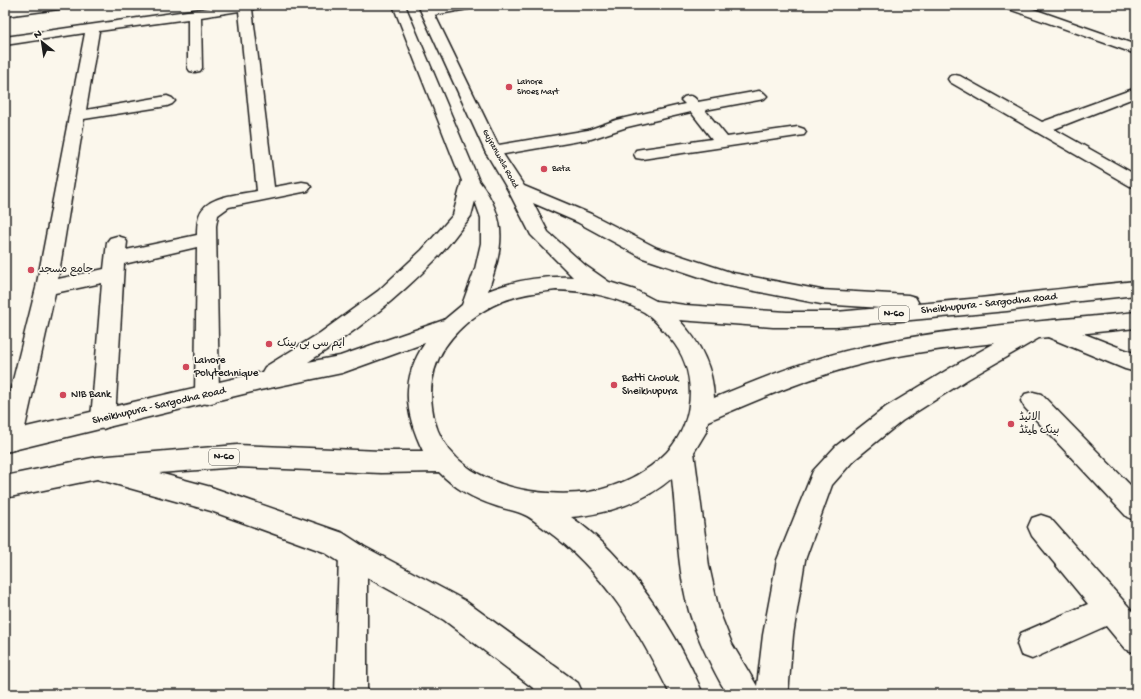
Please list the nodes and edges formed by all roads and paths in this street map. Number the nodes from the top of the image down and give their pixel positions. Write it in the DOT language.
graph roads {
  1 [pos="59,5"];
  2 [pos="65,5"];
  3 [pos="398,5"];
  4 [pos="468,5"];
  5 [pos="1010,5"];
  6 [pos="250,6"];
  7 [pos="426,9"];
  8 [pos="5,12"];
  9 [pos="194,14"];
  10 [pos="93,28"];
  11 [pos="59,33"];
  12 [pos="1136,38"];
  13 [pos="5,41"];
  14 [pos="1130,48"];
  15 [pos="195,68"];
  16 [pos="955,79"];
  17 [pos="1136,92"];
  18 [pos="759,96"];
  19 [pos="167,101"];
  20 [pos="691,104"];
  21 [pos="77,116"];
  22 [pos="1041,128"];
  23 [pos="798,132"];
  24 [pos="723,143"];
  25 [pos="493,151"];
  26 [pos="642,154"];
  27 [pos="471,181"];
  28 [pos="1136,182"];
  29 [pos="302,187"];
  30 [pos="517,190"];
  31 [pos="266,194"];
  32 [pos="207,239"];
  33 [pos="115,258"];
  34 [pos="46,288"];
  35 [pos="606,288"];
  36 [pos="1136,288"];
  37 [pos="1005,304"];
  38 [pos="472,307"];
  39 [pos="651,307"];
  40 [pos="1136,320"];
  41 [pos="449,326"];
  42 [pos="1043,330"];
  43 [pos="1136,363"];
  44 [pos="260,381"];
  45 [pos="207,394"];
  46 [pos="1033,401"];
  47 [pos="700,414"];
  48 [pos="103,419"];
  49 [pos="7,441"];
  50 [pos="682,451"];
  51 [pos="445,461"];
  52 [pos="97,468"];
  53 [pos="5,487"];
  54 [pos="532,505"];
  55 [pos="1136,509"];
  56 [pos="1041,527"];
  57 [pos="353,555"];
  58 [pos="1110,609"];
  59 [pos="1136,638"];
  60 [pos="1032,644"];
  61 [pos="351,694"];
  62 [pos="567,694"];
  63 [pos="687,694"];
  64 [pos="745,694"];
  65 [pos="772,694"];
  1 -- 8 [label="main road"];
  2 -- 11 [label="main road"];
  3 -- 27 [label="main road"];
  4 -- 7 [label="main road"];
  5 -- 14 [label="main road"];
  6 -- 9 [label="main road"];
  6 -- 31 [label="main road"];
  7 -- 25 [label="main road, Gujranwala Road"];
  9 -- 10 [label="main road"];
  9 -- 15 [label="main road"];
  10 -- 11 [label="main road"];
  10 -- 21 [label="main road"];
  11 -- 13 [label="main road"];
  12 -- 14 [label="main road"];
  16 -- 22 [label="main road"];
  17 -- 22 [label="main road"];
  18 -- 20 [label="main road"];
  19 -- 21 [label="main road"];
  20 -- 24 [label="main road"];
  20 -- 25 [label="main road"];
  21 -- 34 [label="main road"];
  22 -- 28 [label="main road"];
  23 -- 24 [label="main road"];
  24 -- 26 [label="main road"];
  25 -- 30 [label="main road, Gujranwala Road"];
  27 -- 38 [label="main road"];
  27 -- 44 [label="main road"];
  29 -- 31 [label="main road"];
  30 -- 35 [label="main road, Gujranwala Road"];
  30 -- 37 [label="main road"];
  31 -- 32 [label="main road"];
  32 -- 33 [label="main road"];
  32 -- 45 [label="main road"];
  33 -- 34 [label="main road"];
  33 -- 48 [label="main road"];
  34 -- 49 [label="main road"];
  35 -- 38 [label="main road"];
  35 -- 39 [label="main road"];
  36 -- 37 [label="main road, Sheikhupura - Sargodha Road / N-60"];
  37 -- 39 [label="main road, Sheikhupura - Sargodha Road / N-60"];
  38 -- 41 [label="main road"];
  39 -- 47 [label="main road"];
  40 -- 42 [label="main road"];
  41 -- 44 [label="main road, Sheikhupura - Sargodha Road"];
  41 -- 51 [label="main road"];
  42 -- 43 [label="main road"];
  42 -- 47 [label="main road"];
  42 -- 65 [label="main road"];
  44 -- 45 [label="main road, Sheikhupura - Sargodha Road"];
  45 -- 48 [label="main road, Sheikhupura - Sargodha Road"];
  46 -- 55 [label="main road"];
  47 -- 50 [label="main road"];
  48 -- 49 [label="main road, Sheikhupura - Sargodha Road"];
  50 -- 54 [label="main road"];
  50 -- 64 [label="main road"];
  51 -- 52 [label="main road, N-60"];
  51 -- 54 [label="main road"];
  52 -- 53 [label="main road, N-60"];
  52 -- 57 [label="main road"];
  54 -- 63 [label="main road"];
  56 -- 58 [label="main road"];
  57 -- 61 [label="main road"];
  57 -- 62 [label="main road"];
  58 -- 59 [label="main road"];
  58 -- 60 [label="main road"];
}
